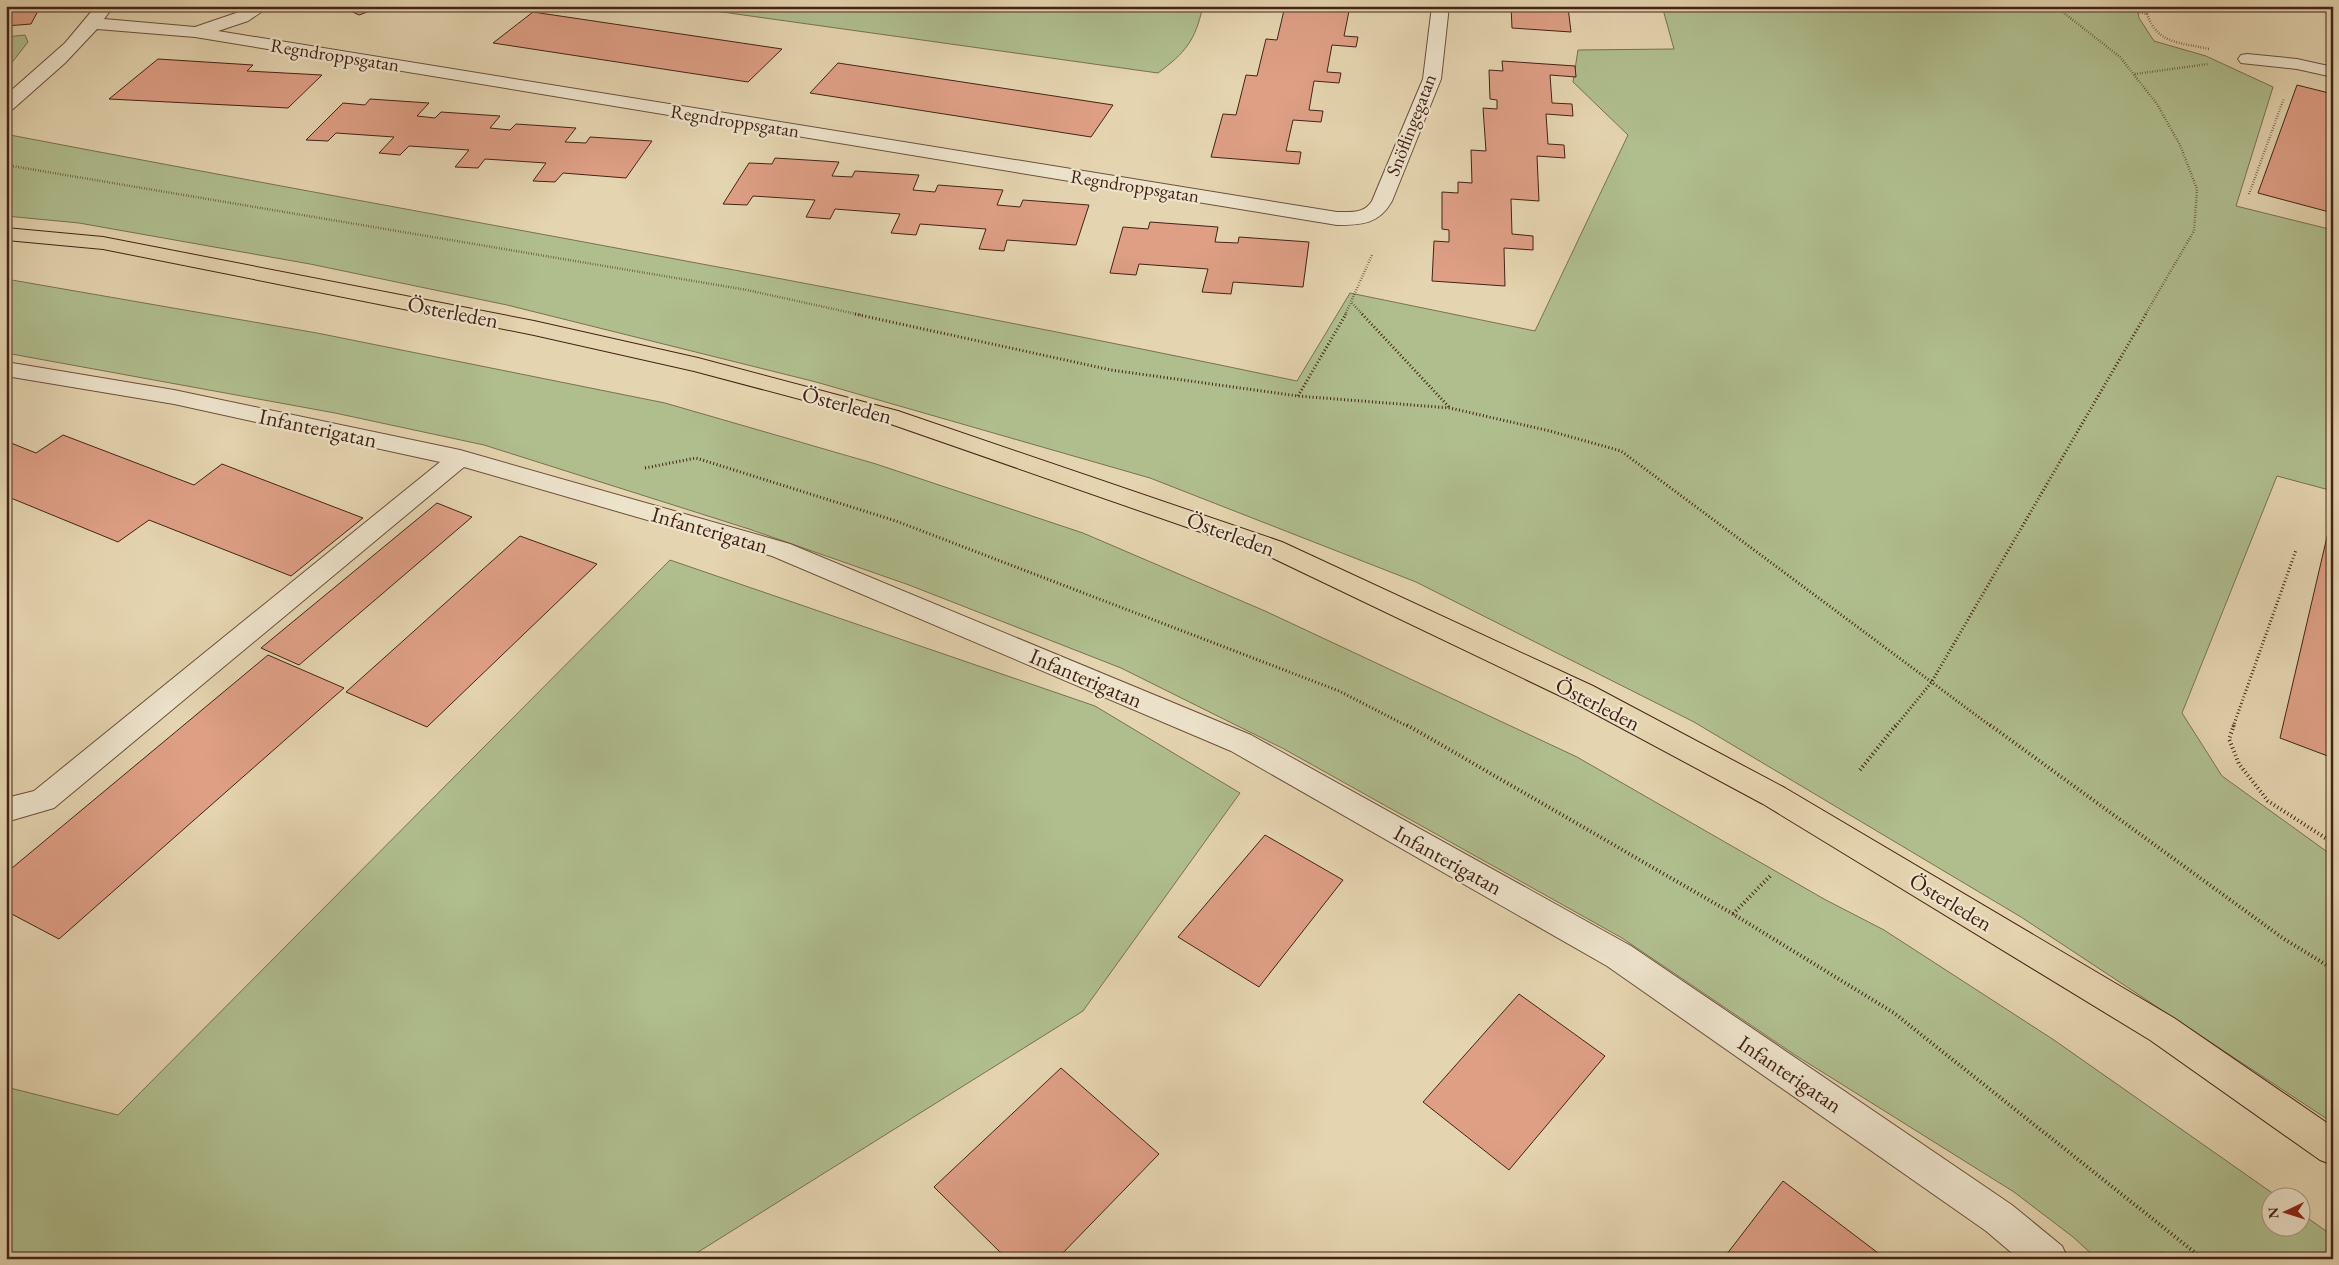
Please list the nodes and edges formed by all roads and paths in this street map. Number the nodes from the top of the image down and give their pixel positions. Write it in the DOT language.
graph roads {
  1 [pos="105,6"];
  2 [pos="262,6"];
  3 [pos="1441,6"];
  4 [pos="2055,6"];
  5 [pos="2108,6"];
  6 [pos="2149,6"];
  7 [pos="2147,14"];
  8 [pos="93,23"];
  9 [pos="195,32"];
  10 [pos="2248,59"];
  11 [pos="2297,64"];
  12 [pos="2333,72"];
  13 [pos="2134,74"];
  14 [pos="6,105"];
  15 [pos="6,165"];
  16 [pos="2248,194"];
  17 [pos="1367,215"];
  18 [pos="6,234"];
  19 [pos="1352,303"];
  20 [pos="6,368"];
  21 [pos="1298,396"];
  22 [pos="1450,408"];
  23 [pos="460,458"];
  24 [pos="588,495"];
  25 [pos="2296,550"];
  26 [pos="1931,683"];
  27 [pos="1860,770"];
  28 [pos="6,810"];
  29 [pos="2333,843"];
  30 [pos="1771,875"];
  31 [pos="1732,914"];
  32 [pos="2333,969"];
  33 [pos="2333,1148"];
  34 [pos="2049,1259"];
  35 [pos="2203,1259"];
  1 -- 8 [label="street"];
  2 -- 9 [label="street"];
  3 -- 17 [label="street, Snöflingegatan"];
  4 -- 13 [label="path"];
  5 -- 7 [label="path"];
  6 -- 7 [label="path"];
  7 -- 10 [label="path"];
  8 -- 9 [label="street, Regndroppsgatan"];
  8 -- 14 [label="street"];
  9 -- 17 [label="street, Regndroppsgatan"];
  10 -- 11 [label="street"];
  10 -- 13 [label="path"];
  11 -- 12 [label="street"];
  11 -- 16 [label="path"];
  13 -- 26 [label="path"];
  15 -- 21 [label="path"];
  17 -- 19 [label="path"];
  18 -- 33 [label="main road, Österleden"];
  19 -- 21 [label="path"];
  19 -- 22 [label="path"];
  20 -- 23 [label="street, Infanterigatan"];
  21 -- 22 [label="path"];
  22 -- 26 [label="path"];
  23 -- 24 [label="street, Infanterigatan"];
  23 -- 28 [label="street"];
  24 -- 31 [label="path"];
  24 -- 34 [label="street, Infanterigatan"];
  25 -- 29 [label="path"];
  26 -- 27 [label="path"];
  26 -- 32 [label="path"];
  30 -- 31 [label="path"];
  31 -- 35 [label="path"];
}
